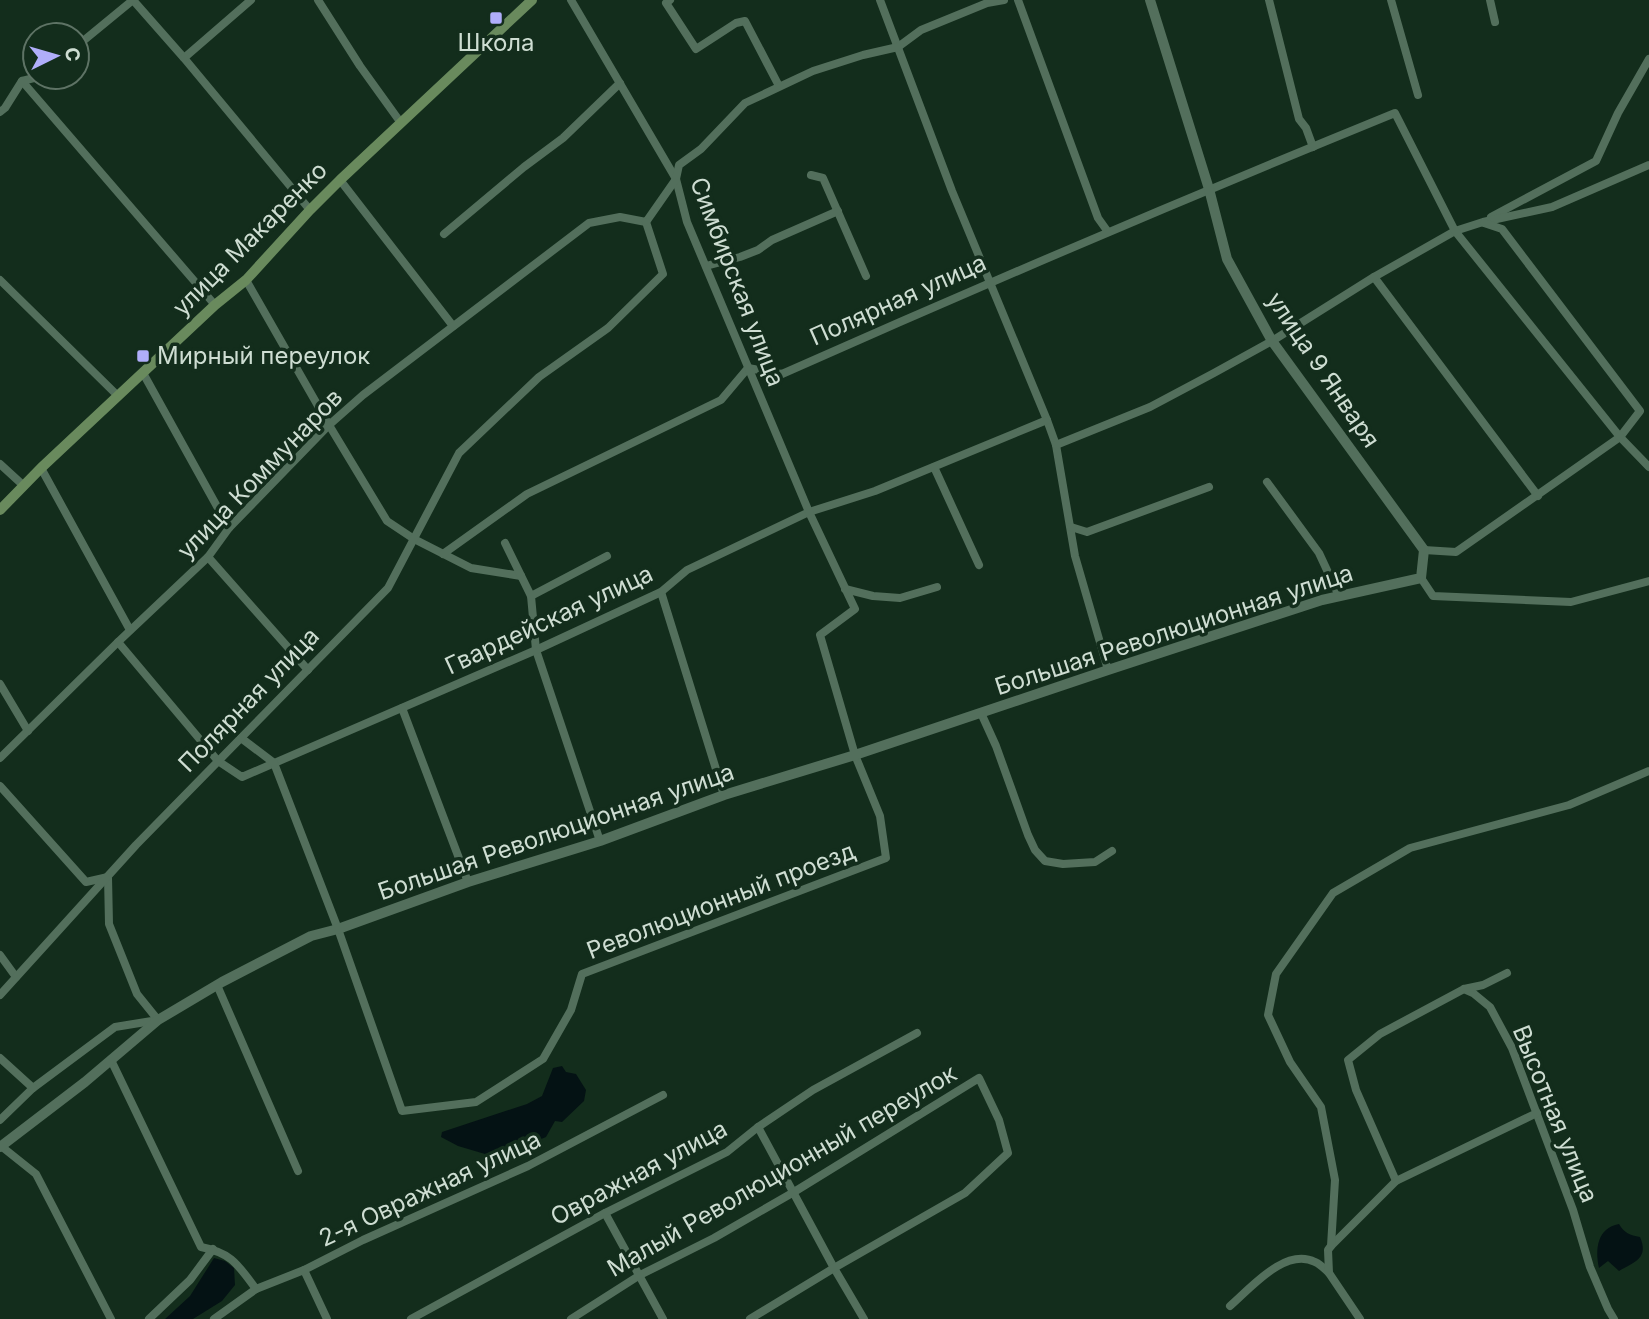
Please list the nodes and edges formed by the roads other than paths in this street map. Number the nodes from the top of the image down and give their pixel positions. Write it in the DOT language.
graph roads {
  1 [pos="133,0"];
  2 [pos="251,0"];
  3 [pos="318,0"];
  4 [pos="533,0"];
  5 [pos="571,0"];
  6 [pos="670,0"];
  7 [pos="880,0"];
  8 [pos="1004,0"];
  9 [pos="1018,0"];
  10 [pos="1150,0"];
  11 [pos="1269,0"];
  12 [pos="1391,0"];
  13 [pos="1490,0"];
  14 [pos="1495,22"];
  15 [pos="91,35"];
  16 [pos="898,47"];
  17 [pos="184,58"];
  18 [pos="1649,59"];
  19 [pos="21,83"];
  20 [pos="620,83"];
  21 [pos="779,86"];
  22 [pos="31,91"];
  23 [pos="1418,95"];
  24 [pos="0,112"];
  25 [pos="401,123"];
  26 [pos="1313,147"];
  27 [pos="1649,166"];
  28 [pos="811,175"];
  29 [pos="676,179"];
  30 [pos="340,180"];
  31 [pos="1209,189"];
  32 [pos="310,210"];
  33 [pos="838,211"];
  34 [pos="646,222"];
  35 [pos="1483,222"];
  36 [pos="1455,231"];
  37 [pos="1108,232"];
  38 [pos="444,234"];
  39 [pos="706,266"];
  40 [pos="866,276"];
  41 [pos="1374,277"];
  42 [pos="0,280"];
  43 [pos="246,280"];
  44 [pos="990,282"];
  45 [pos="215,305"];
  46 [pos="453,326"];
  47 [pos="1272,341"];
  48 [pos="748,368"];
  49 [pos="143,373"];
  50 [pos="118,396"];
  51 [pos="1047,420"];
  52 [pos="329,425"];
  53 [pos="1620,437"];
  54 [pos="1056,445"];
  55 [pos="0,464"];
  56 [pos="934,467"];
  57 [pos="1649,467"];
  58 [pos="41,468"];
  59 [pos="1267,482"];
  60 [pos="24,486"];
  61 [pos="1209,487"];
  62 [pos="1538,496"];
  63 [pos="0,510"];
  64 [pos="809,512"];
  65 [pos="1070,527"];
  66 [pos="229,528"];
  67 [pos="414,539"];
  68 [pos="505,543"];
  69 [pos="1424,550"];
  70 [pos="443,554"];
  71 [pos="607,556"];
  72 [pos="208,557"];
  73 [pos="979,565"];
  74 [pos="521,576"];
  75 [pos="1421,579"];
  76 [pos="1649,581"];
  77 [pos="937,587"];
  78 [pos="845,589"];
  79 [pos="661,592"];
  80 [pos="531,596"];
  81 [pos="1339,596"];
  82 [pos="130,631"];
  83 [pos="118,642"];
  84 [pos="536,650"];
  85 [pos="308,670"];
  86 [pos="1108,670"];
  87 [pos="0,684"];
  88 [pos="402,708"];
  89 [pos="981,713"];
  90 [pos="28,730"];
  91 [pos="241,738"];
  92 [pos="855,755"];
  93 [pos="0,758"];
  94 [pos="218,761"];
  95 [pos="274,763"];
  96 [pos="1649,771"];
  97 [pos="0,786"];
  98 [pos="724,795"];
  99 [pos="600,841"];
  100 [pos="1112,851"];
  101 [pos="108,877"];
  102 [pos="468,882"];
  103 [pos="338,929"];
  104 [pos="0,956"];
  105 [pos="1507,973"];
  106 [pos="16,977"];
  107 [pos="217,985"];
  108 [pos="1464,989"];
  109 [pos="0,995"];
  110 [pos="158,1020"];
  111 [pos="917,1033"];
  112 [pos="0,1058"];
  113 [pos="111,1060"];
  114 [pos="33,1088"];
  115 [pos="663,1095"];
  116 [pos="1537,1113"];
  117 [pos="0,1120"];
  118 [pos="758,1127"];
  119 [pos="1,1146"];
  120 [pos="298,1171"];
  121 [pos="1396,1181"];
  122 [pos="794,1192"];
  123 [pos="605,1213"];
  124 [pos="1331,1247"];
  125 [pos="213,1249"];
  126 [pos="834,1268"];
  127 [pos="304,1270"];
  128 [pos="1329,1273"];
  129 [pos="640,1275"];
  130 [pos="256,1289"];
  131 [pos="1230,1306"];
  132 [pos="111,1319"];
  133 [pos="149,1319"];
  134 [pos="215,1319"];
  135 [pos="327,1319"];
  136 [pos="411,1319"];
  137 [pos="571,1319"];
  138 [pos="663,1319"];
  139 [pos="750,1319"];
  140 [pos="864,1319"];
  141 [pos="1360,1319"];
  142 [pos="1614,1319"];
  1 -- 15 [label="street"];
  1 -- 17 [label="street"];
  2 -- 17 [label="street"];
  3 -- 25 [label="street"];
  4 -- 25 [label="main road, улица Макаренко"];
  5 -- 20 [label="street, Симбирская улица"];
  6 -- 21 [label="street"];
  7 -- 16 [label="street"];
  8 -- 16 [label="street"];
  9 -- 37 [label="street"];
  10 -- 31 [label="street, улица 9 Января"];
  11 -- 26 [label="street"];
  12 -- 23 [label="street"];
  13 -- 14 [label="street"];
  16 -- 21 [label="street"];
  16 -- 44 [label="street"];
  17 -- 32 [label="street"];
  18 -- 35 [label="street"];
  19 -- 24 [label="street"];
  20 -- 29 [label="street, Симбирская улица"];
  20 -- 38 [label="street"];
  21 -- 29 [label="street"];
  22 -- 45 [label="street"];
  25 -- 30 [label="main road, улица Макаренко"];
  26 -- 31 [label="street, Полярная улица"];
  26 -- 36 [label="street, Полярная улица"];
  27 -- 35 [label="street"];
  28 -- 33 [label="street"];
  29 -- 34 [label="street"];
  29 -- 39 [label="street, Симбирская улица"];
  30 -- 32 [label="main road, улица Макаренко"];
  30 -- 46 [label="street"];
  31 -- 37 [label="street, Полярная улица"];
  31 -- 47 [label="street, улица 9 Января"];
  32 -- 43 [label="main road, улица Макаренко"];
  33 -- 39 [label="street"];
  33 -- 40 [label="street"];
  34 -- 46 [label="street, улица Коммунаров"];
  34 -- 67 [label="street, Полярная улица"];
  35 -- 36 [label="street"];
  35 -- 53 [label="street"];
  36 -- 41 [label="street"];
  36 -- 53 [label="street"];
  37 -- 44 [label="street, Полярная улица"];
  39 -- 48 [label="street, Симбирская улица"];
  41 -- 47 [label="street"];
  41 -- 62 [label="street"];
  42 -- 50 [label="street"];
  43 -- 45 [label="main road, улица Макаренко"];
  43 -- 52 [label="street"];
  44 -- 48 [label="street, Полярная улица"];
  44 -- 51 [label="street"];
  45 -- 49 [label="main road, улица Макаренко"];
  46 -- 52 [label="street, улица Коммунаров"];
  47 -- 54 [label="street"];
  47 -- 69 [label="street, улица 9 Января"];
  48 -- 64 [label="street, Симбирская улица"];
  48 -- 70 [label="street"];
  49 -- 50 [label="main road, улица Макаренко"];
  49 -- 66 [label="street"];
  50 -- 58 [label="main road, улица Макаренко"];
  51 -- 54 [label="street"];
  51 -- 56 [label="street, Гвардейская улица"];
  52 -- 66 [label="street, улица Коммунаров"];
  52 -- 67 [label="street"];
  53 -- 57 [label="street"];
  53 -- 62 [label="street"];
  54 -- 65 [label="street"];
  55 -- 60 [label="street"];
  56 -- 64 [label="street, Гвардейская улица"];
  56 -- 73 [label="street"];
  58 -- 60 [label="main road, улица Макаренко"];
  58 -- 82 [label="street"];
  59 -- 81 [label="street"];
  60 -- 63 [label="main road, улица Макаренко"];
  61 -- 65 [label="street"];
  62 -- 69 [label="street"];
  64 -- 78 [label="street, Симбирская улица"];
  64 -- 79 [label="street, Гвардейская улица"];
  65 -- 86 [label="street"];
  66 -- 72 [label="street, улица Коммунаров"];
  67 -- 70 [label="street"];
  67 -- 85 [label="street, Полярная улица"];
  68 -- 74 [label="street"];
  69 -- 75 [label="street"];
  70 -- 74 [label="street"];
  71 -- 80 [label="street"];
  72 -- 82 [label="street, улица Коммунаров"];
  72 -- 85 [label="street"];
  74 -- 80 [label="street"];
  75 -- 76 [label="street"];
  75 -- 81 [label="street, Большая Революционная улица"];
  77 -- 78 [label="street"];
  78 -- 92 [label="street, Симбирская улица"];
  79 -- 84 [label="street, Гвардейская улица"];
  79 -- 98 [label="street"];
  80 -- 84 [label="street"];
  81 -- 86 [label="street, Большая Революционная улица"];
  82 -- 83 [label="street, улица Коммунаров"];
  83 -- 90 [label="street, улица Коммунаров"];
  83 -- 94 [label="street"];
  84 -- 88 [label="street, Гвардейская улица"];
  84 -- 99 [label="street"];
  85 -- 91 [label="street, Полярная улица"];
  86 -- 89 [label="street, Большая Революционная улица"];
  87 -- 90 [label="street"];
  88 -- 95 [label="street, Гвардейская улица"];
  88 -- 102 [label="street"];
  89 -- 92 [label="street, Большая Революционная улица"];
  89 -- 100 [label="street, Большая Революционная улица"];
  90 -- 93 [label="street, улица Коммунаров"];
  91 -- 94 [label="street, Полярная улица"];
  91 -- 95 [label="street"];
  92 -- 98 [label="street, Большая Революционная улица"];
  92 -- 103 [label="street, Революционный проезд"];
  94 -- 95 [label="street, Гвардейская улица"];
  94 -- 101 [label="street, Полярная улица"];
  95 -- 103 [label="street"];
  96 -- 124 [label="street"];
  97 -- 101 [label="street"];
  98 -- 99 [label="street, Большая Революционная улица"];
  99 -- 102 [label="street, Большая Революционная улица"];
  101 -- 106 [label="street, Полярная улица"];
  101 -- 110 [label="street"];
  102 -- 103 [label="street, Большая Революционная улица"];
  103 -- 107 [label="street, Большая Революционная улица"];
  104 -- 106 [label="street"];
  105 -- 108 [label="street"];
  106 -- 109 [label="street, Полярная улица"];
  107 -- 110 [label="street, Большая Революционная улица"];
  107 -- 120 [label="street"];
  108 -- 116 [label="street, Высотная улица"];
  108 -- 121 [label="street"];
  110 -- 113 [label="street, Большая Революционная улица"];
  110 -- 114 [label="street, Большая Революционная улица"];
  111 -- 118 [label="street, Овражная улица"];
  112 -- 114 [label="street"];
  113 -- 119 [label="street"];
  113 -- 125 [label="street"];
  114 -- 117 [label="street"];
  115 -- 127 [label="street, 2-я Овражная улица"];
  116 -- 121 [label="street"];
  116 -- 142 [label="street, Высотная улица"];
  118 -- 122 [label="street"];
  118 -- 123 [label="street, Овражная улица"];
  119 -- 132 [label="street"];
  121 -- 124 [label="street"];
  122 -- 126 [label="street"];
  122 -- 126 [label="street, Малый Революционный переулок"];
  122 -- 129 [label="street, Малый Революционный переулок"];
  123 -- 129 [label="street"];
  123 -- 136 [label="street, Овражная улица"];
  124 -- 128 [label="street"];
  125 -- 130 [label="street"];
  125 -- 133 [label="street"];
  126 -- 139 [label="street"];
  126 -- 140 [label="street"];
  127 -- 130 [label="street, 2-я Овражная улица"];
  127 -- 135 [label="street"];
  128 -- 131 [label="street"];
  128 -- 141 [label="street"];
  129 -- 137 [label="street, Малый Революционный переулок"];
  129 -- 138 [label="street"];
  130 -- 134 [label="street, 2-я Овражная улица"];
}
